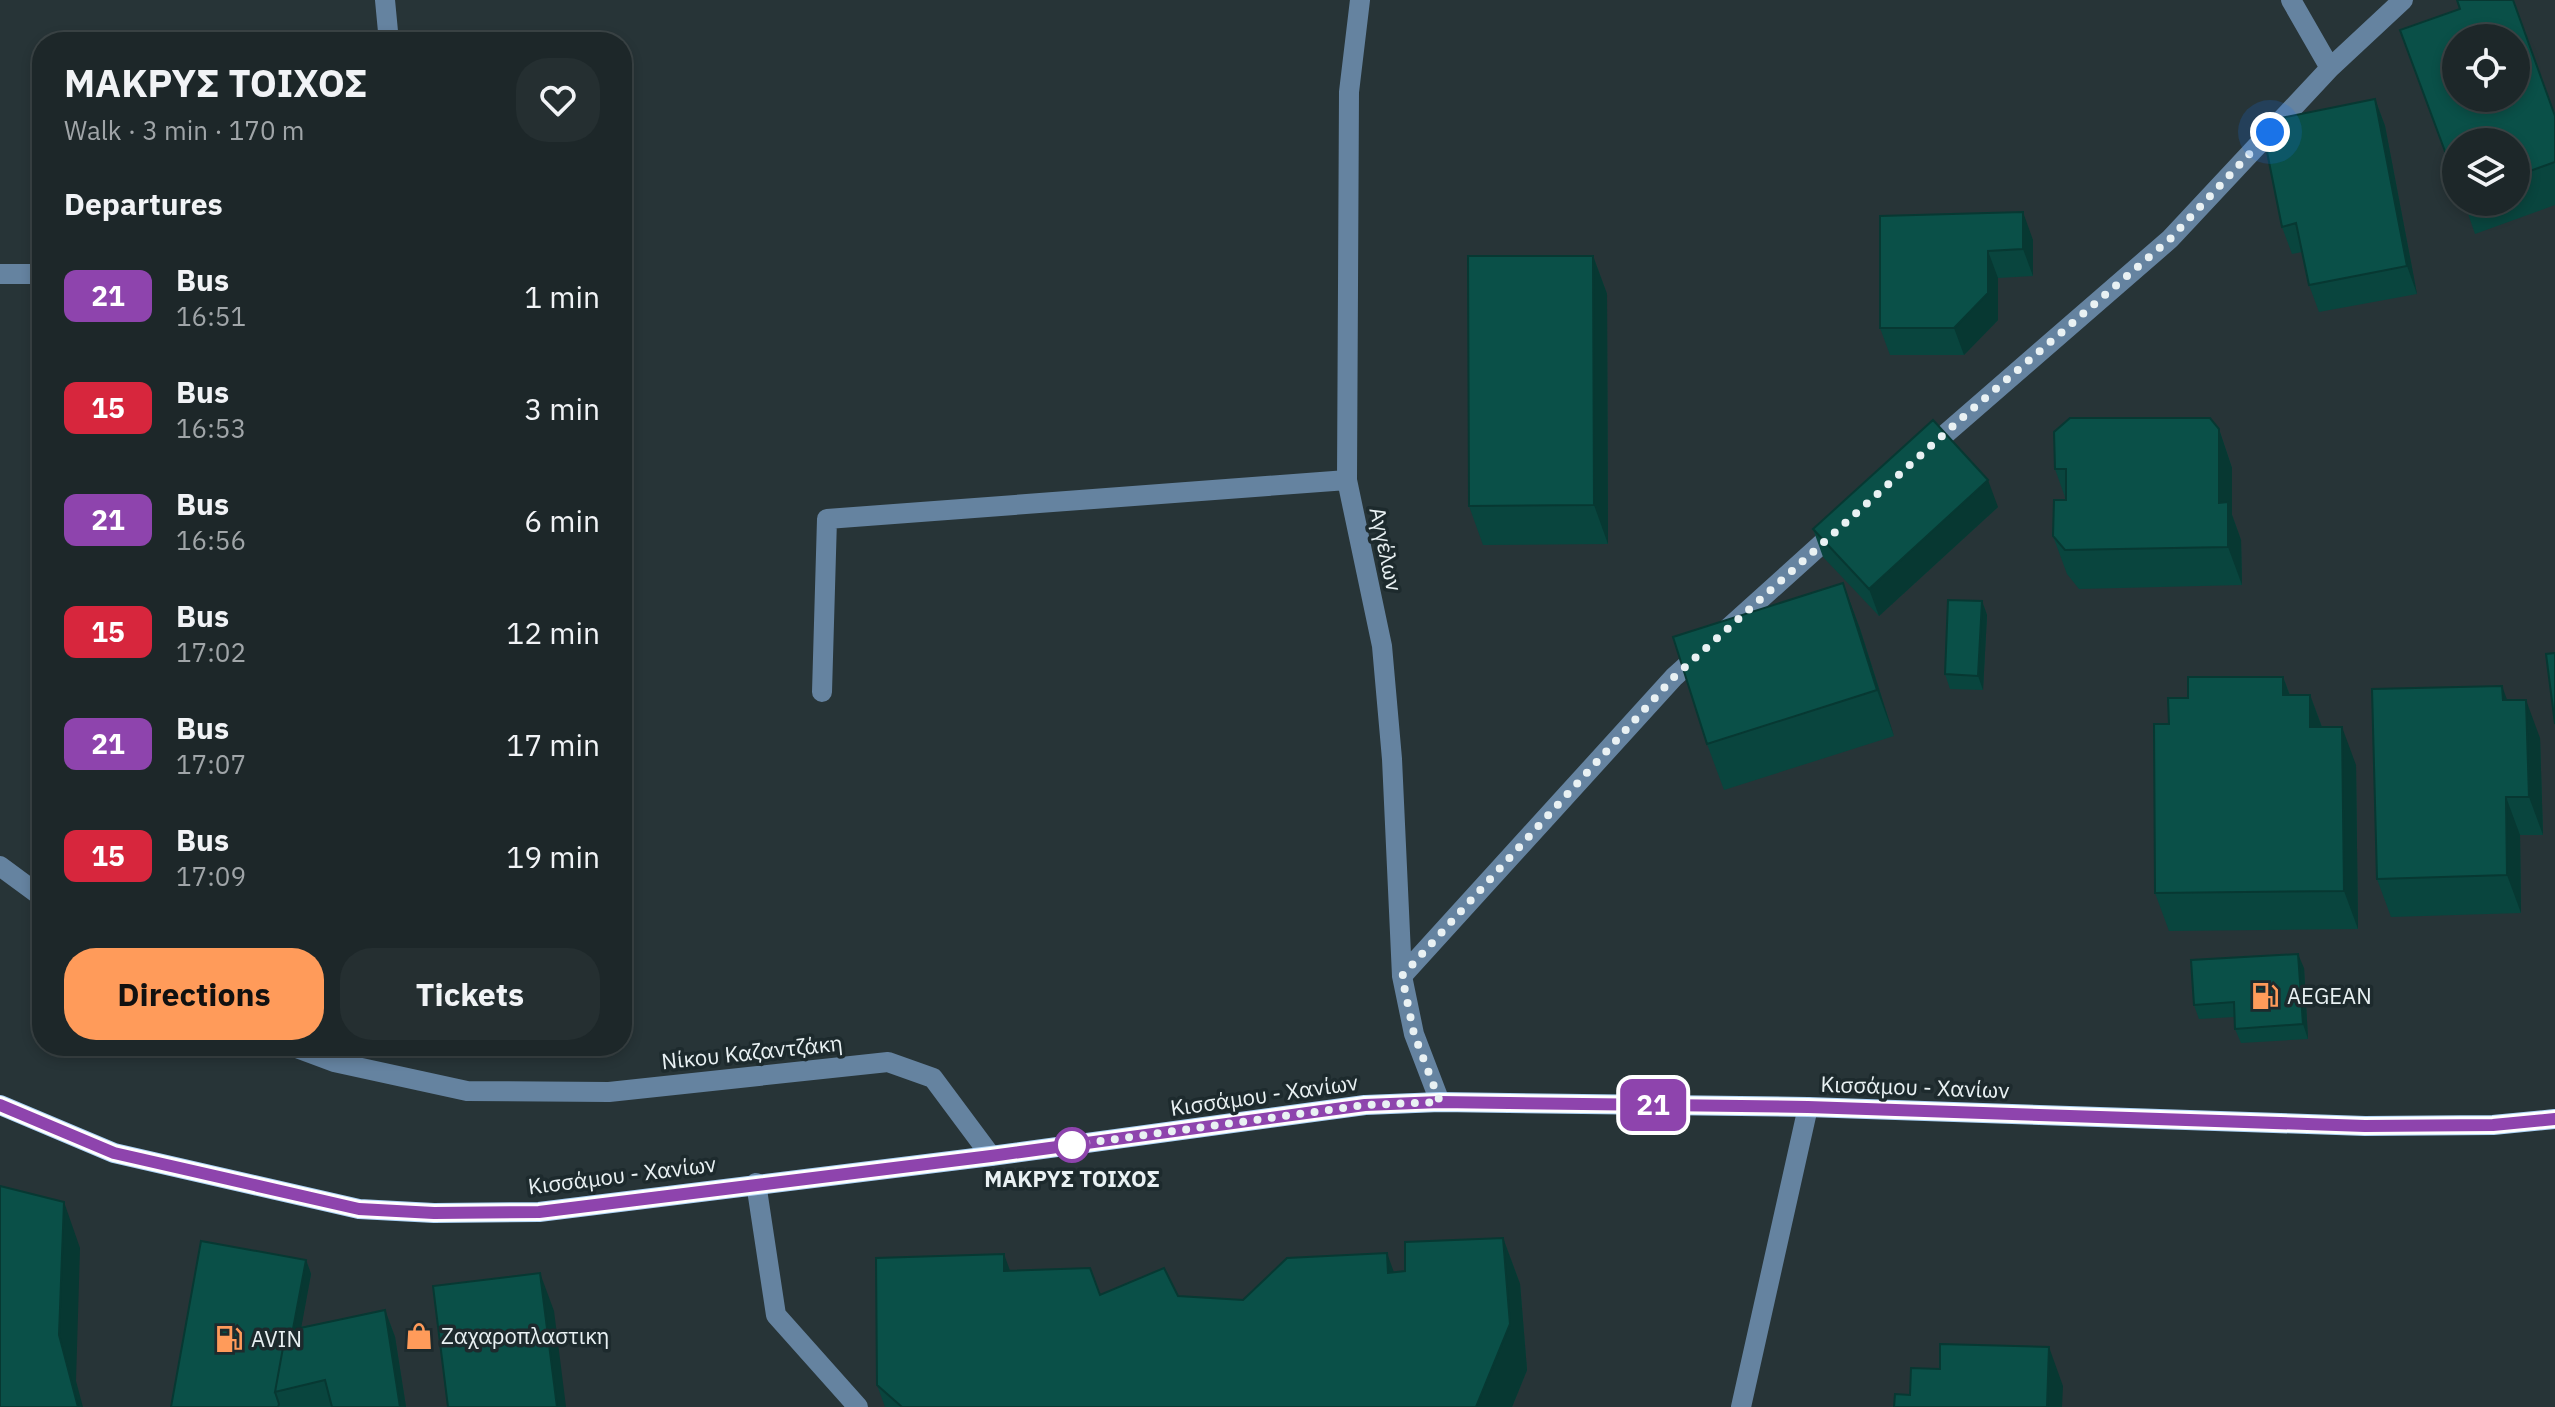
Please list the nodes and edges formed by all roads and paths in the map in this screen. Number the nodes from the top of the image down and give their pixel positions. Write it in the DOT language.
graph roads {
  1 [pos="385,0"];
  2 [pos="1360,0"];
  3 [pos="2291,0"];
  4 [pos="2403,0"];
  5 [pos="388,32"];
  6 [pos="2330,68"];
  7 [pos="0,274"];
  8 [pos="32,274"];
  9 [pos="1916,459"];
  10 [pos="1347,480"];
  11 [pos="1847,521"];
  12 [pos="822,692"];
  13 [pos="0,866"];
  14 [pos="32,890"];
  15 [pos="1402,976"];
  16 [pos="318,1056"];
  17 [pos="1440,1102"];
  18 [pos="0,1105"];
  19 [pos="1808,1107"];
  20 [pos="2555,1119"];
  21 [pos="991,1156"];
  22 [pos="756,1183"];
  23 [pos="858,1407"];
  24 [pos="1741,1407"];
  1 -- 5 [label="street"];
  2 -- 10 [label="street, Αγγέλων"];
  3 -- 6 [label="street"];
  4 -- 6 [label="street"];
  6 -- 9 [label="street"];
  7 -- 8 [label="street"];
  10 -- 12 [label="street"];
  10 -- 15 [label="street, Αγγέλων"];
  11 -- 15 [label="street"];
  13 -- 14 [label="street"];
  15 -- 17 [label="street, Αγγέλων"];
  16 -- 21 [label="street, Νίκου Καζαντζάκη"];
  17 -- 19 [label="main road, Κισσάμου - Χανίων"];
  17 -- 21 [label="main road, Κισσάμου - Χανίων"];
  18 -- 22 [label="main road, Κισσάμου - Χανίων"];
  19 -- 20 [label="main road, Κισσάμου - Χανίων"];
  19 -- 24 [label="street"];
  21 -- 22 [label="main road, Κισσάμου - Χανίων"];
  22 -- 23 [label="street"];
}
